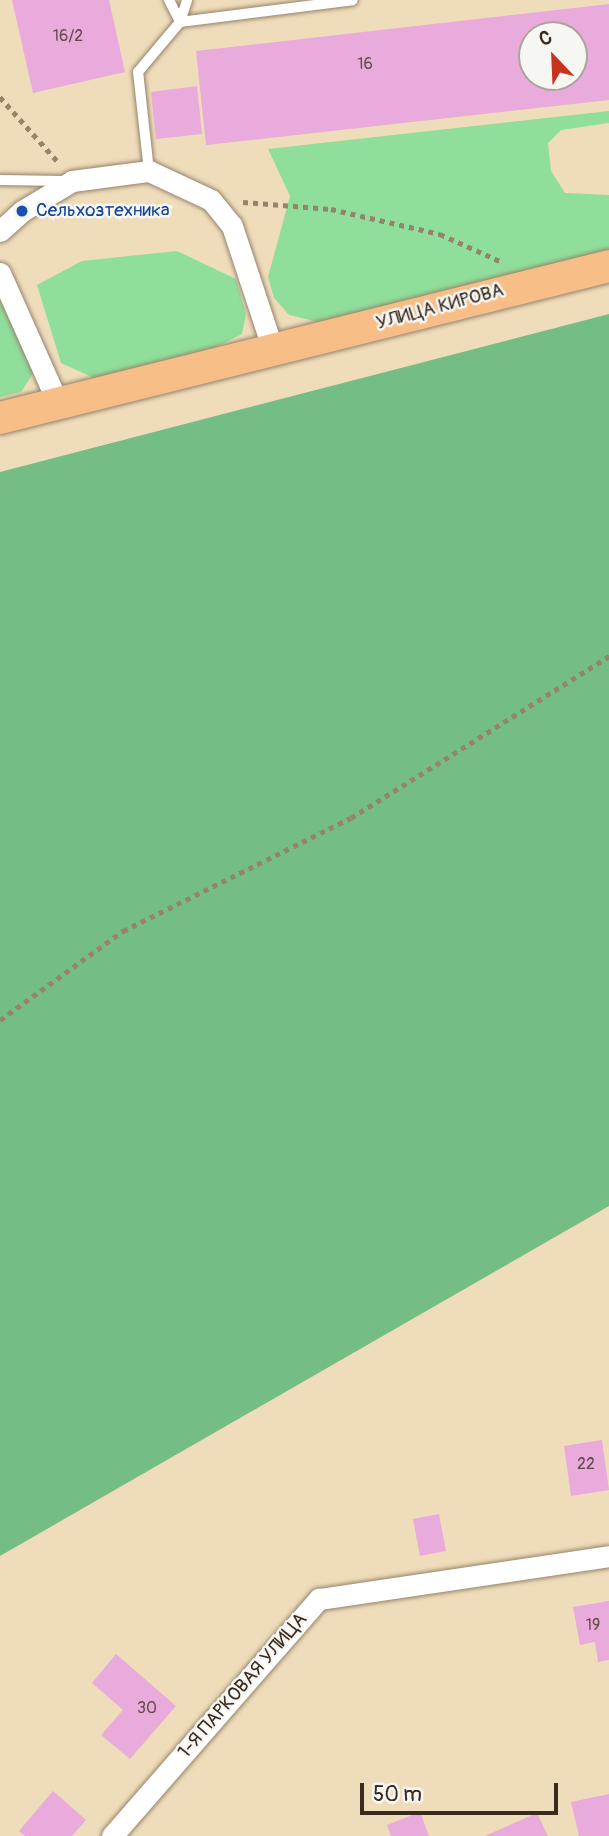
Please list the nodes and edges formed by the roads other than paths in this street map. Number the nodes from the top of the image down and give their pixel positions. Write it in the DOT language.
graph roads {
  1 [pos="169,0"];
  2 [pos="187,0"];
  3 [pos="353,0"];
  4 [pos="180,22"];
  5 [pos="149,171"];
  6 [pos="0,180"];
  7 [pos="72,181"];
  8 [pos="0,231"];
  9 [pos="609,266"];
  10 [pos="0,273"];
  11 [pos="272,351"];
  12 [pos="58,403"];
  13 [pos="0,418"];
  14 [pos="609,1556"];
  15 [pos="113,1836"];
  1 -- 4 [label="lane"];
  2 -- 4 [label="lane"];
  3 -- 4 [label="lane"];
  4 -- 5 [label="lane"];
  5 -- 7 [label="street"];
  5 -- 11 [label="street"];
  6 -- 7 [label="lane"];
  7 -- 8 [label="street"];
  9 -- 11 [label="main road, УЛИЦА КИРОВА"];
  10 -- 12 [label="street"];
  11 -- 12 [label="main road, УЛИЦА КИРОВА"];
  12 -- 13 [label="main road, УЛИЦА КИРОВА"];
  14 -- 15 [label="street, 1-Я ПАРКОВАЯ УЛИЦА"];
}
